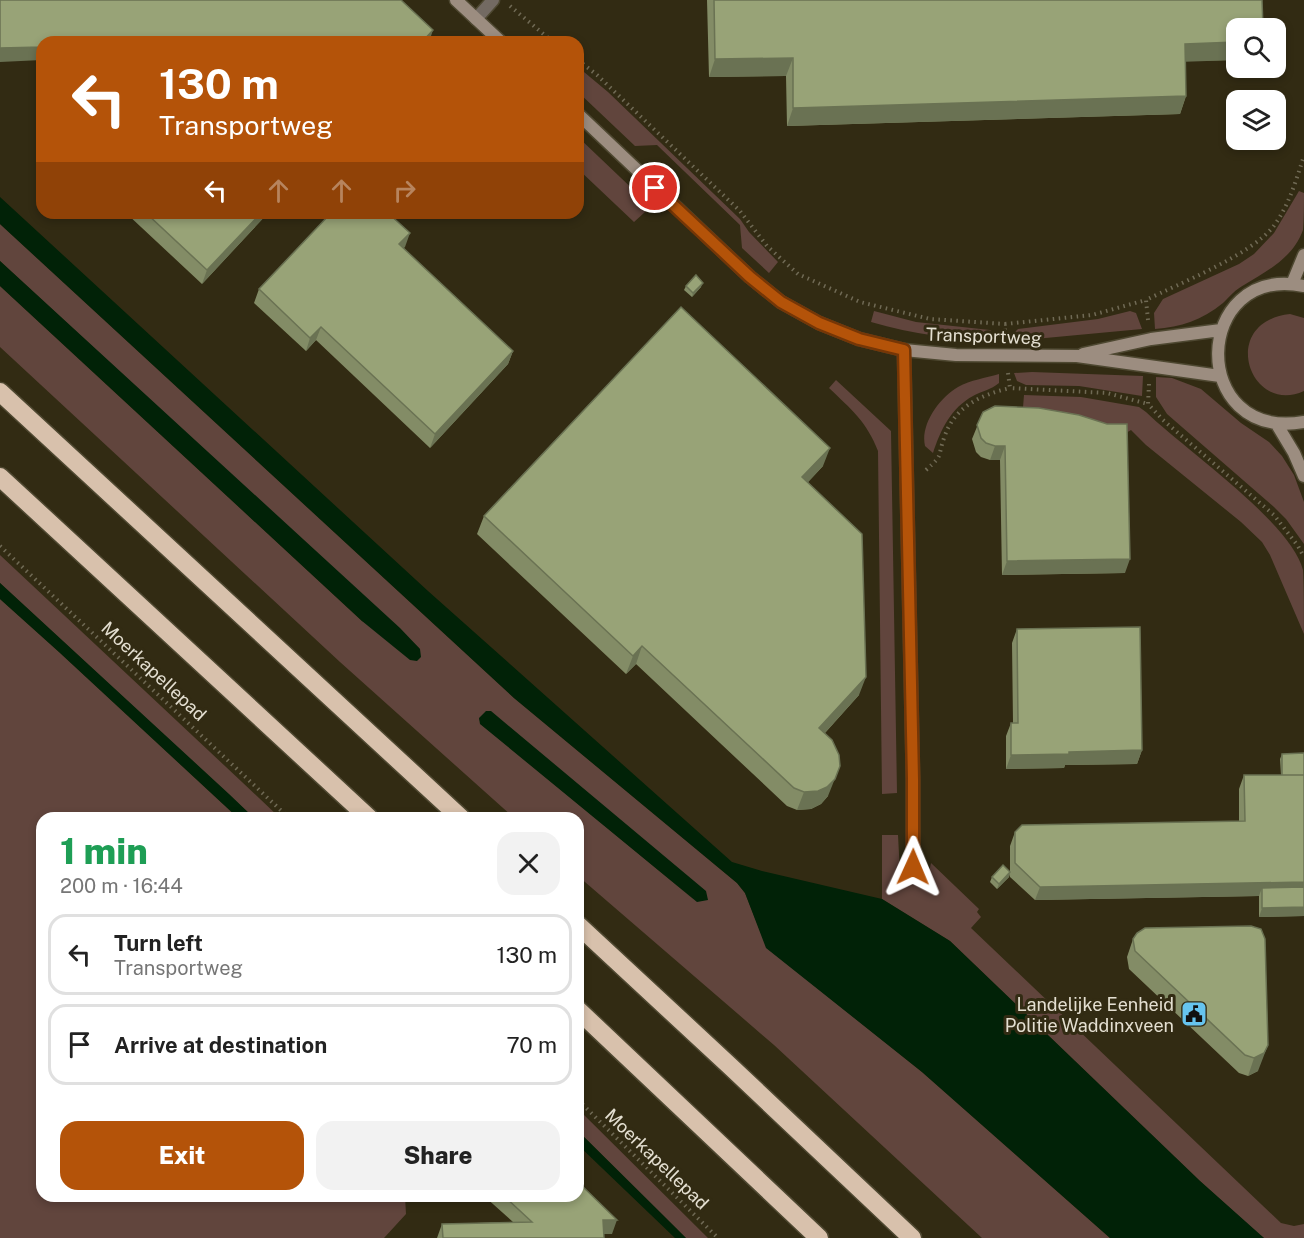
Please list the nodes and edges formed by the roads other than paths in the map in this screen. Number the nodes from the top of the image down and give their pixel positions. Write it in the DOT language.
graph roads {
  1 [pos="456,0"];
  2 [pos="493,0"];
  3 [pos="476,19"];
  4 [pos="494,36"];
  5 [pos="584,120"];
  6 [pos="1304,255"];
  7 [pos="1298,285"];
  8 [pos="1221,330"];
  9 [pos="904,350"];
  10 [pos="1077,356"];
  11 [pos="1220,376"];
  12 [pos="0,392"];
  13 [pos="1304,422"];
  14 [pos="1276,423"];
  15 [pos="1304,476"];
  16 [pos="0,477"];
  17 [pos="363,812"];
  18 [pos="455,812"];
  19 [pos="913,867"];
  20 [pos="584,931"];
  21 [pos="584,1016"];
  22 [pos="819,1238"];
  23 [pos="912,1238"];
  1 -- 3 [label="street"];
  2 -- 3 [label="street"];
  3 -- 4 [label="street"];
  5 -- 9 [label="street, Transportweg"];
  6 -- 7 [label="street"];
  7 -- 8 [label="street"];
  8 -- 10 [label="street, Transportweg"];
  8 -- 11 [label="street"];
  9 -- 10 [label="street, Transportweg"];
  9 -- 19 [label="street"];
  10 -- 11 [label="street, Transportweg"];
  11 -- 14 [label="street"];
  12 -- 18 [label="highway"];
  13 -- 14 [label="street"];
  14 -- 15 [label="street"];
  16 -- 17 [label="highway"];
  20 -- 23 [label="highway"];
  21 -- 22 [label="highway"];
}
